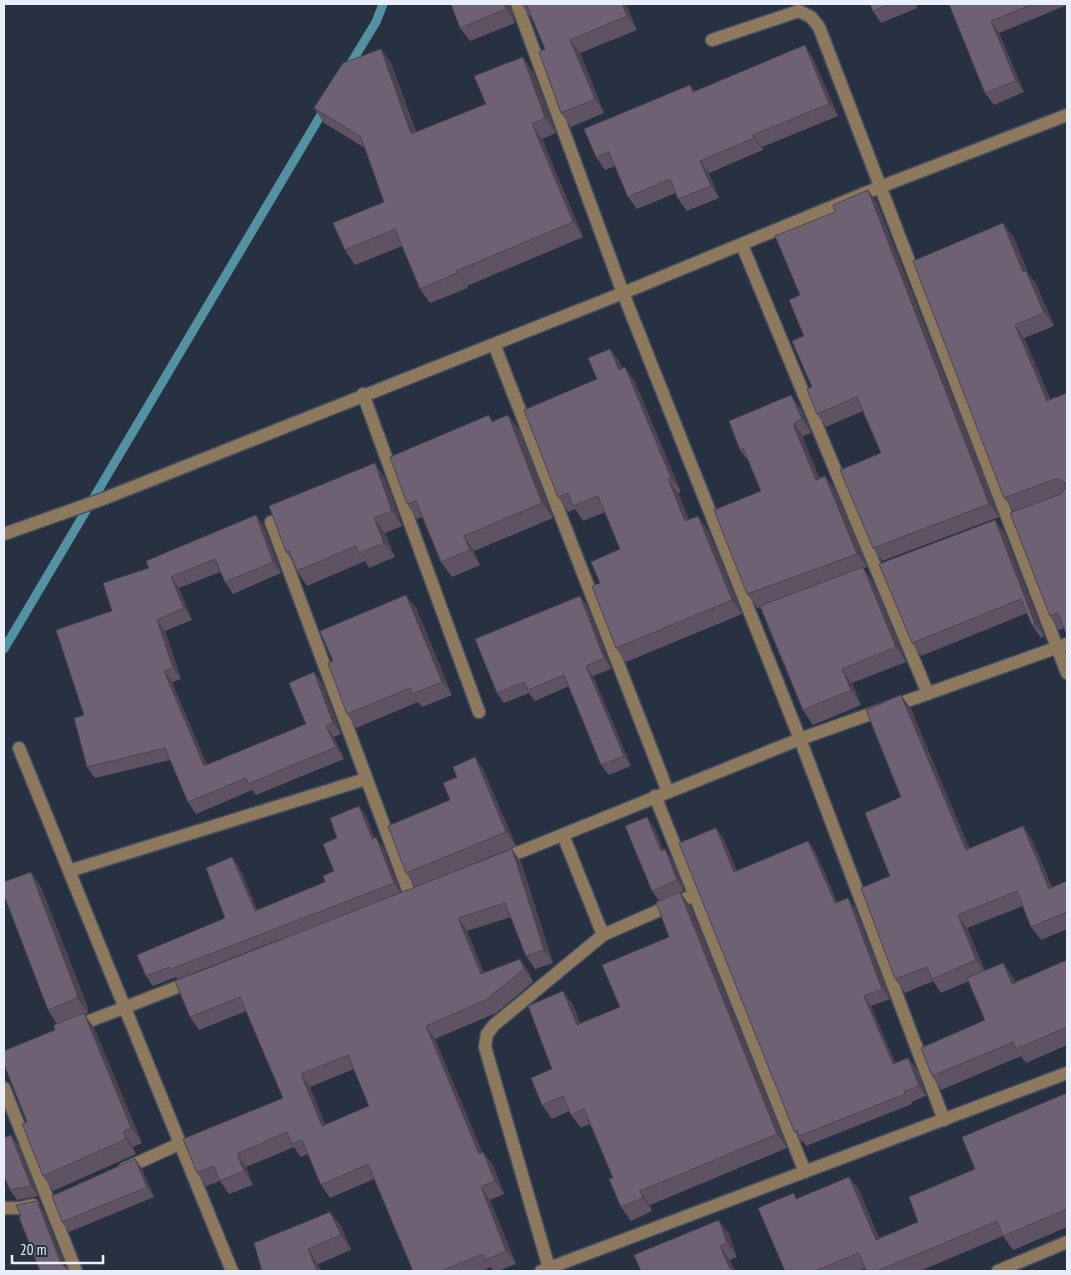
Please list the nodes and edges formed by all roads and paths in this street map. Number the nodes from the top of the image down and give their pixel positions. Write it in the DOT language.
graph roads {
  1 [pos="517,4"];
  2 [pos="712,40"];
  3 [pos="1067,116"];
  4 [pos="880,187"];
  5 [pos="742,244"];
  6 [pos="623,293"];
  7 [pos="494,344"];
  8 [pos="363,394"];
  9 [pos="270,522"];
  10 [pos="4,534"];
  11 [pos="1063,646"];
  12 [pos="1067,673"];
  13 [pos="928,694"];
  14 [pos="479,712"];
  15 [pos="800,739"];
  16 [pos="18,748"];
  17 [pos="366,778"];
  18 [pos="668,792"];
  19 [pos="655,796"];
  20 [pos="563,835"];
  21 [pos="491,864"];
  22 [pos="69,871"];
  23 [pos="694,895"];
  24 [pos="411,898"];
  25 [pos="603,935"];
  26 [pos="208,975"];
  27 [pos="125,1007"];
  28 [pos="64,1030"];
  29 [pos="1067,1074"];
  30 [pos="4,1088"];
  31 [pos="944,1120"];
  32 [pos="179,1144"];
  33 [pos="805,1172"];
  34 [pos="110,1175"];
  35 [pos="53,1200"];
  36 [pos="4,1208"];
  37 [pos="1067,1242"];
  38 [pos="545,1270"];
  39 [pos="76,1271"];
  40 [pos="232,1271"];
  41 [pos="998,1271"];
  1 -- 6 [label="street"];
  2 -- 4 [label="street"];
  3 -- 4 [label="street"];
  4 -- 5 [label="street"];
  4 -- 11 [label="street"];
  5 -- 6 [label="street"];
  5 -- 13 [label="street"];
  6 -- 7 [label="street"];
  6 -- 15 [label="street"];
  7 -- 8 [label="street"];
  7 -- 18 [label="street"];
  8 -- 10 [label="street"];
  8 -- 14 [label="street"];
  9 -- 17 [label="street"];
  11 -- 12 [label="street"];
  11 -- 13 [label="street"];
  13 -- 15 [label="street"];
  15 -- 18 [label="street"];
  15 -- 31 [label="street"];
  16 -- 22 [label="street"];
  17 -- 22 [label="street"];
  17 -- 24 [label="street"];
  18 -- 19 [label="street"];
  19 -- 20 [label="street"];
  19 -- 23 [label="street"];
  20 -- 21 [label="street"];
  20 -- 25 [label="street"];
  22 -- 27 [label="street"];
  23 -- 25 [label="street"];
  23 -- 33 [label="street"];
  25 -- 38 [label="street"];
  26 -- 27 [label="street"];
  27 -- 28 [label="street"];
  27 -- 32 [label="street"];
  29 -- 31 [label="street"];
  30 -- 35 [label="street"];
  31 -- 33 [label="street"];
  32 -- 34 [label="street"];
  32 -- 40 [label="street"];
  33 -- 38 [label="street"];
  35 -- 36 [label="street"];
  35 -- 39 [label="street"];
  37 -- 41 [label="street"];
}
